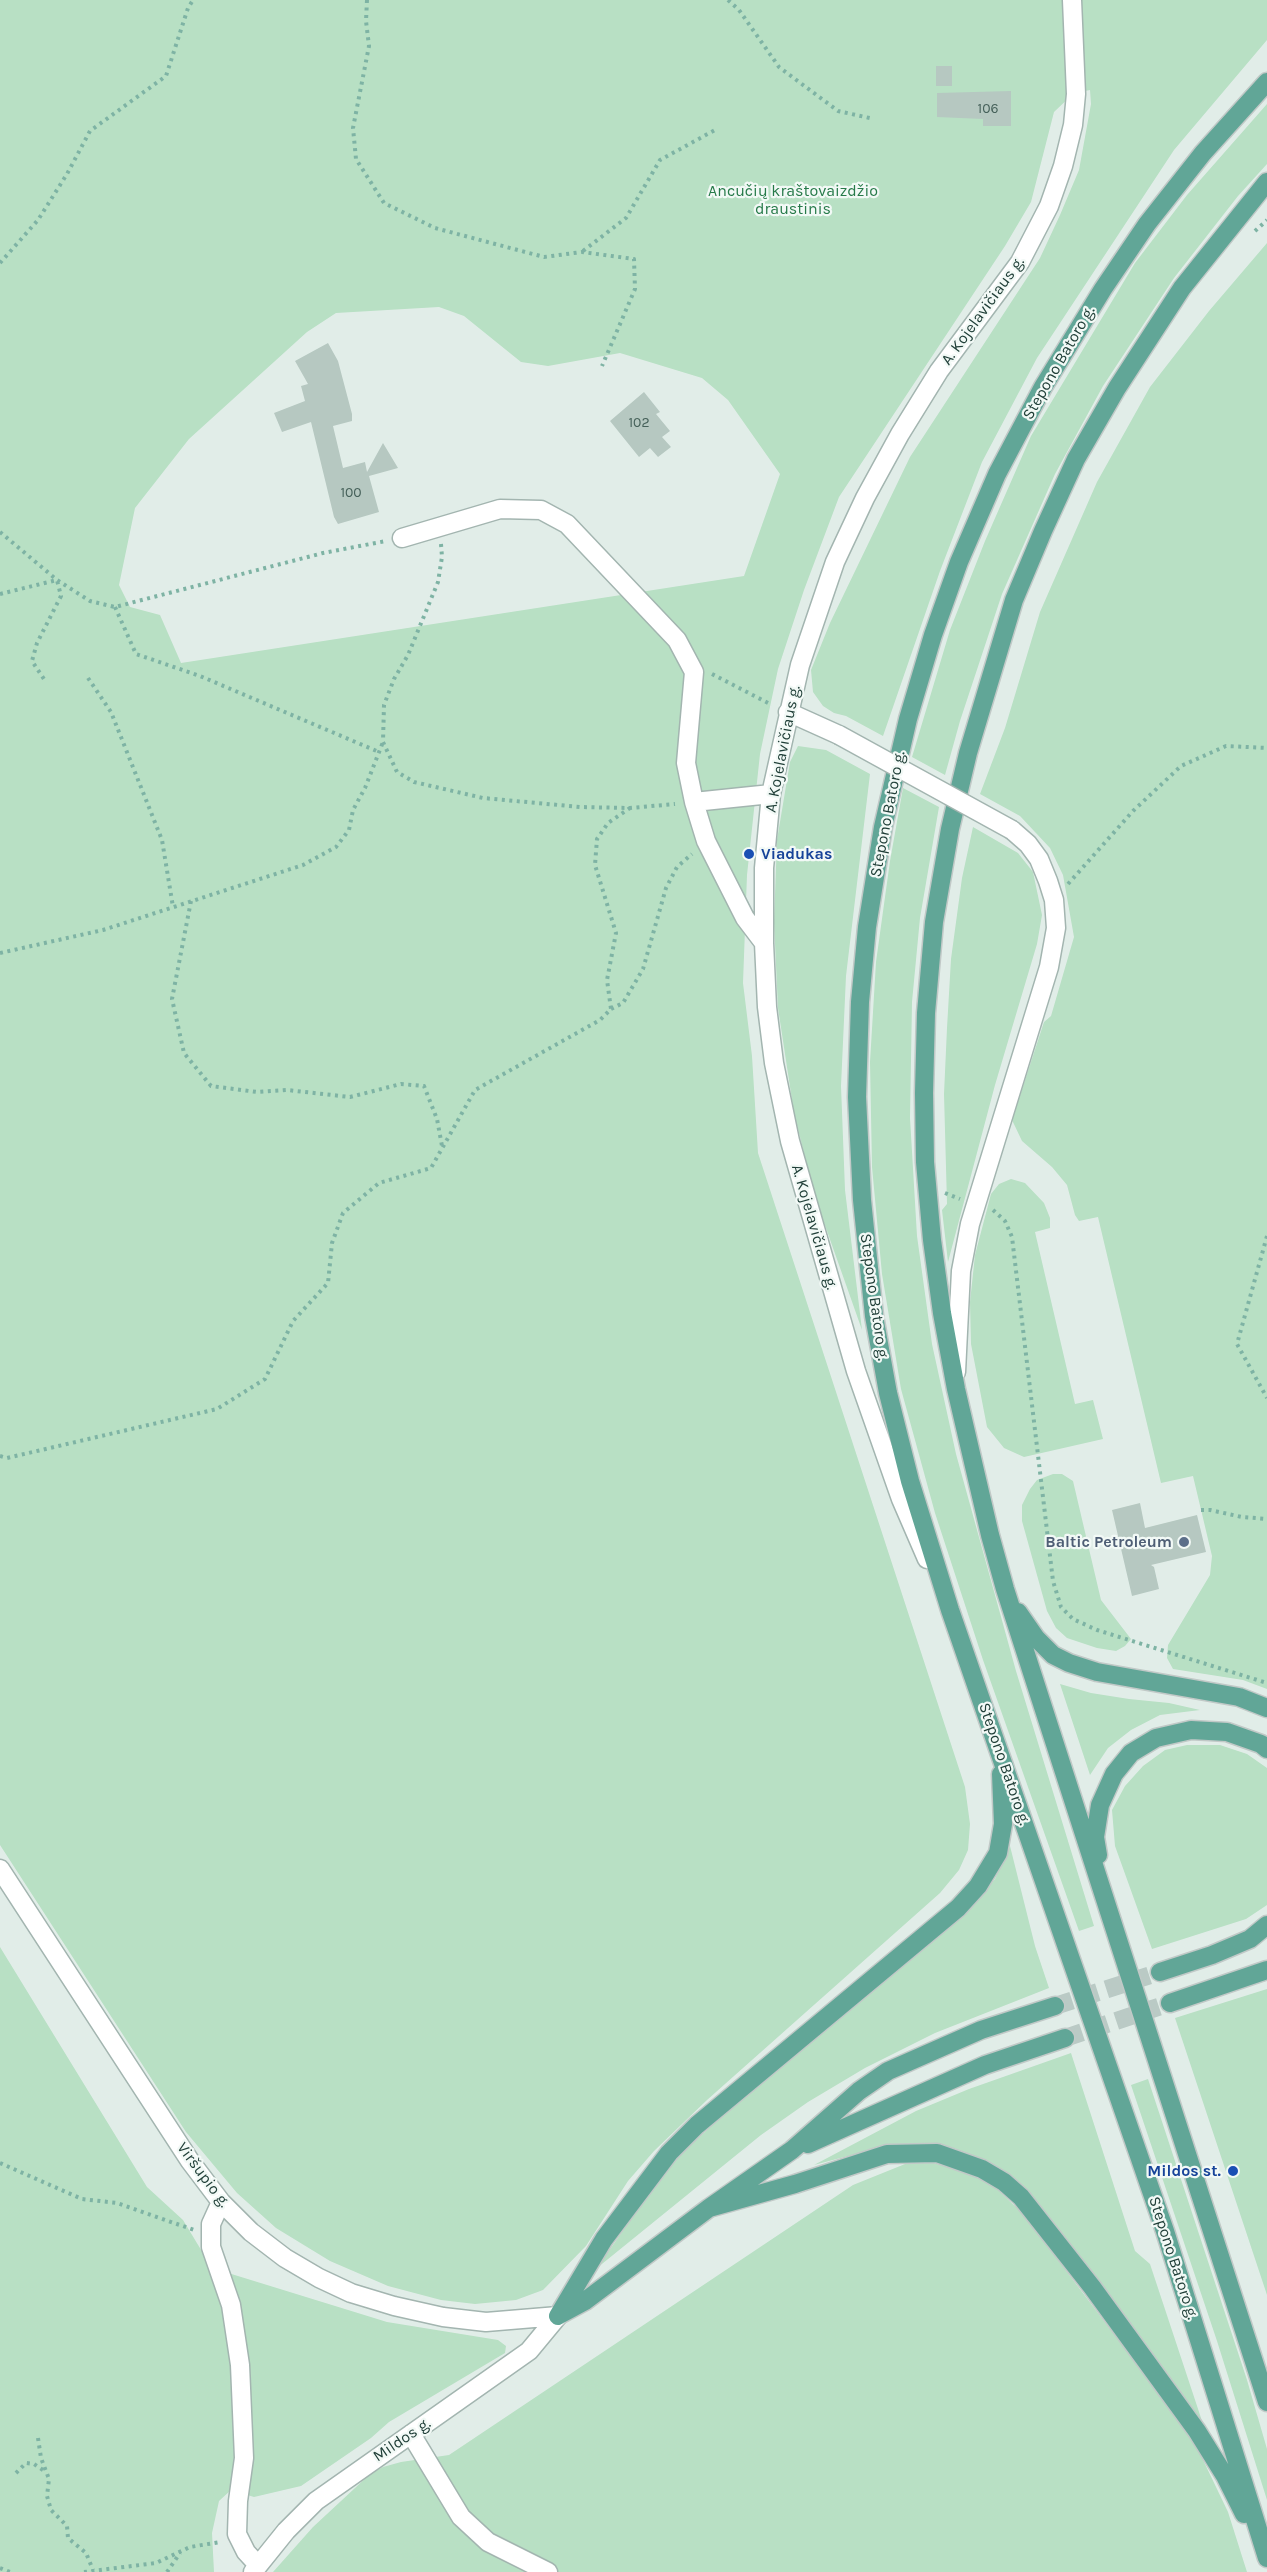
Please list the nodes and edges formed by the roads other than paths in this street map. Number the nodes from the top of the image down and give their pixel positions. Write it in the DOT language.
graph roads {
  1 [pos="1072,0"];
  2 [pos="1267,82"];
  3 [pos="1267,182"];
  4 [pos="402,538"];
  5 [pos="788,712"];
  6 [pos="771,794"];
  7 [pos="694,802"];
  8 [pos="764,943"];
  9 [pos="956,1389"];
  10 [pos="1005,1589"];
  11 [pos="950,1611"];
  12 [pos="1267,1708"];
  13 [pos="1267,1749"];
  14 [pos="1000,1751"];
  15 [pos="0,1869"];
  16 [pos="1102,1889"];
  17 [pos="1267,1925"];
  18 [pos="1266,1971"];
  19 [pos="1160,1972"];
  20 [pos="1170,2003"];
  21 [pos="1055,2006"];
  22 [pos="1065,2038"];
  23 [pos="792,2150"];
  24 [pos="221,2202"];
  25 [pos="709,2208"];
  26 [pos="558,2316"];
  27 [pos="1267,2402"];
  28 [pos="411,2434"];
  29 [pos="1267,2560"];
  30 [pos="255,2568"];
  31 [pos="548,2572"];
  1 -- 5 [label="street, A. Kojelavičiaus g."];
  2 -- 11 [label="main road, Stepono Batoro g."];
  3 -- 9 [label="main road"];
  4 -- 7 [label="street"];
  5 -- 6 [label="street, A. Kojelavičiaus g."];
  5 -- 9 [label="street, bridge"];
  6 -- 7 [label="street"];
  6 -- 8 [label="street, A. Kojelavičiaus g."];
  7 -- 8 [label="street"];
  8 -- 11 [label="street, A. Kojelavičiaus g."];
  9 -- 10 [label="main road"];
  10 -- 12 [label="main road"];
  10 -- 16 [label="main road"];
  11 -- 14 [label="main road, Stepono Batoro g."];
  13 -- 16 [label="main road"];
  14 -- 26 [label="main road"];
  14 -- 29 [label="main road, Stepono Batoro g."];
  15 -- 24 [label="street, Viršupio g."];
  16 -- 27 [label="main road"];
  17 -- 19 [label="main road"];
  18 -- 20 [label="main road"];
  21 -- 23 [label="main road"];
  22 -- 23 [label="main road"];
  23 -- 25 [label="main road"];
  24 -- 26 [label="street, Viršupio g."];
  24 -- 30 [label="street"];
  25 -- 26 [label="main road"];
  25 -- 29 [label="main road"];
  26 -- 28 [label="street, Mildos g."];
  28 -- 30 [label="street, Mildos g."];
  28 -- 31 [label="street"];
}
